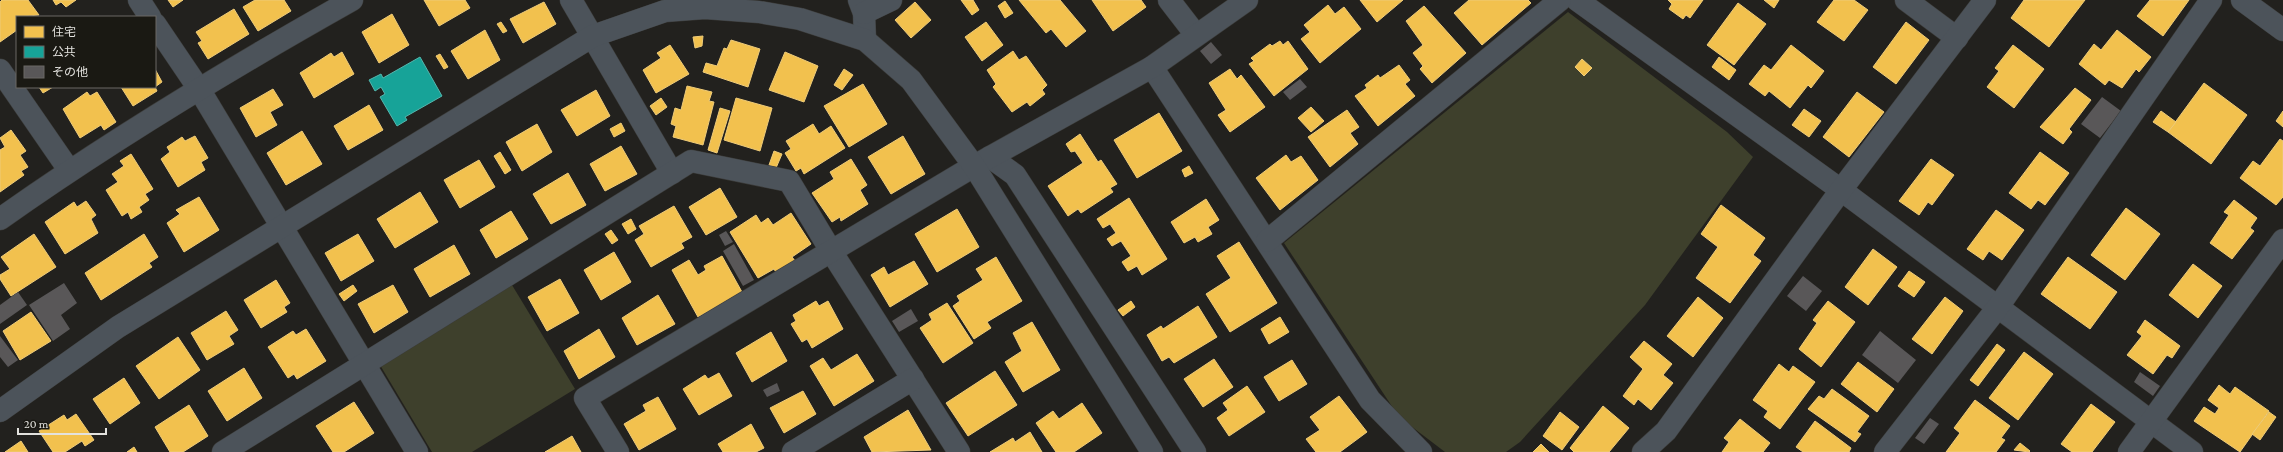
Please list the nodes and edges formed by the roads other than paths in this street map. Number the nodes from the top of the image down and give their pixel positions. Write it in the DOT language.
graph roads {
  1 [pos="139,0"];
  2 [pos="352,0"];
  3 [pos="571,0"];
  4 [pos="891,0"];
  5 [pos="1169,0"];
  6 [pos="1247,0"];
  7 [pos="1560,0"];
  8 [pos="1577,0"];
  9 [pos="1906,0"];
  10 [pos="1985,0"];
  11 [pos="2212,0"];
  12 [pos="2242,0"];
  13 [pos="324,7"];
  14 [pos="861,7"];
  15 [pos="149,16"];
  16 [pos="156,25"];
  17 [pos="2283,30"];
  18 [pos="1196,35"];
  19 [pos="593,36"];
  20 [pos="1957,38"];
  21 [pos="865,40"];
  22 [pos="1152,67"];
  23 [pos="0,70"];
  24 [pos="199,89"];
  25 [pos="982,162"];
  26 [pos="70,170"];
  27 [pos="672,173"];
  28 [pos="1841,190"];
  29 [pos="0,219"];
  30 [pos="281,226"];
  31 [pos="2283,240"];
  32 [pos="1267,241"];
  33 [pos="831,251"];
  34 [pos="1998,307"];
  35 [pos="364,364"];
  36 [pos="913,379"];
  37 [pos="0,411"];
  38 [pos="2151,422"];
  39 [pos="223,452"];
  40 [pos="417,452"];
  41 [pos="618,452"];
  42 [pos="793,452"];
  43 [pos="959,452"];
  44 [pos="1152,452"];
  45 [pos="1195,452"];
  46 [pos="1421,452"];
  47 [pos="1643,452"];
  48 [pos="1885,452"];
  49 [pos="2130,452"];
  50 [pos="2192,452"];
  1 -- 15 [label="street"];
  2 -- 13 [label="street"];
  3 -- 19 [label="street"];
  4 -- 14 [label="street"];
  5 -- 18 [label="street"];
  6 -- 18 [label="street"];
  7 -- 32 [label="street"];
  8 -- 28 [label="street"];
  9 -- 20 [label="street"];
  10 -- 20 [label="street"];
  11 -- 34 [label="street"];
  12 -- 17 [label="street"];
  13 -- 24 [label="street"];
  14 -- 21 [label="street"];
  16 -- 24 [label="street"];
  18 -- 22 [label="street"];
  19 -- 21 [label="street"];
  19 -- 27 [label="street"];
  19 -- 30 [label="street"];
  20 -- 28 [label="street"];
  21 -- 25 [label="street"];
  22 -- 25 [label="street"];
  22 -- 32 [label="street"];
  23 -- 26 [label="street"];
  24 -- 26 [label="street"];
  24 -- 30 [label="street"];
  25 -- 33 [label="street"];
  25 -- 44 [label="street"];
  25 -- 45 [label="street"];
  26 -- 29 [label="street"];
  27 -- 33 [label="street"];
  27 -- 35 [label="street"];
  28 -- 34 [label="street"];
  28 -- 47 [label="street"];
  30 -- 35 [label="street"];
  30 -- 37 [label="street"];
  31 -- 38 [label="street"];
  32 -- 46 [label="street"];
  33 -- 36 [label="street"];
  33 -- 41 [label="street"];
  34 -- 38 [label="street"];
  34 -- 48 [label="street"];
  35 -- 39 [label="street"];
  35 -- 40 [label="street"];
  36 -- 42 [label="street"];
  36 -- 43 [label="street"];
  38 -- 49 [label="street"];
  38 -- 50 [label="street"];
}
